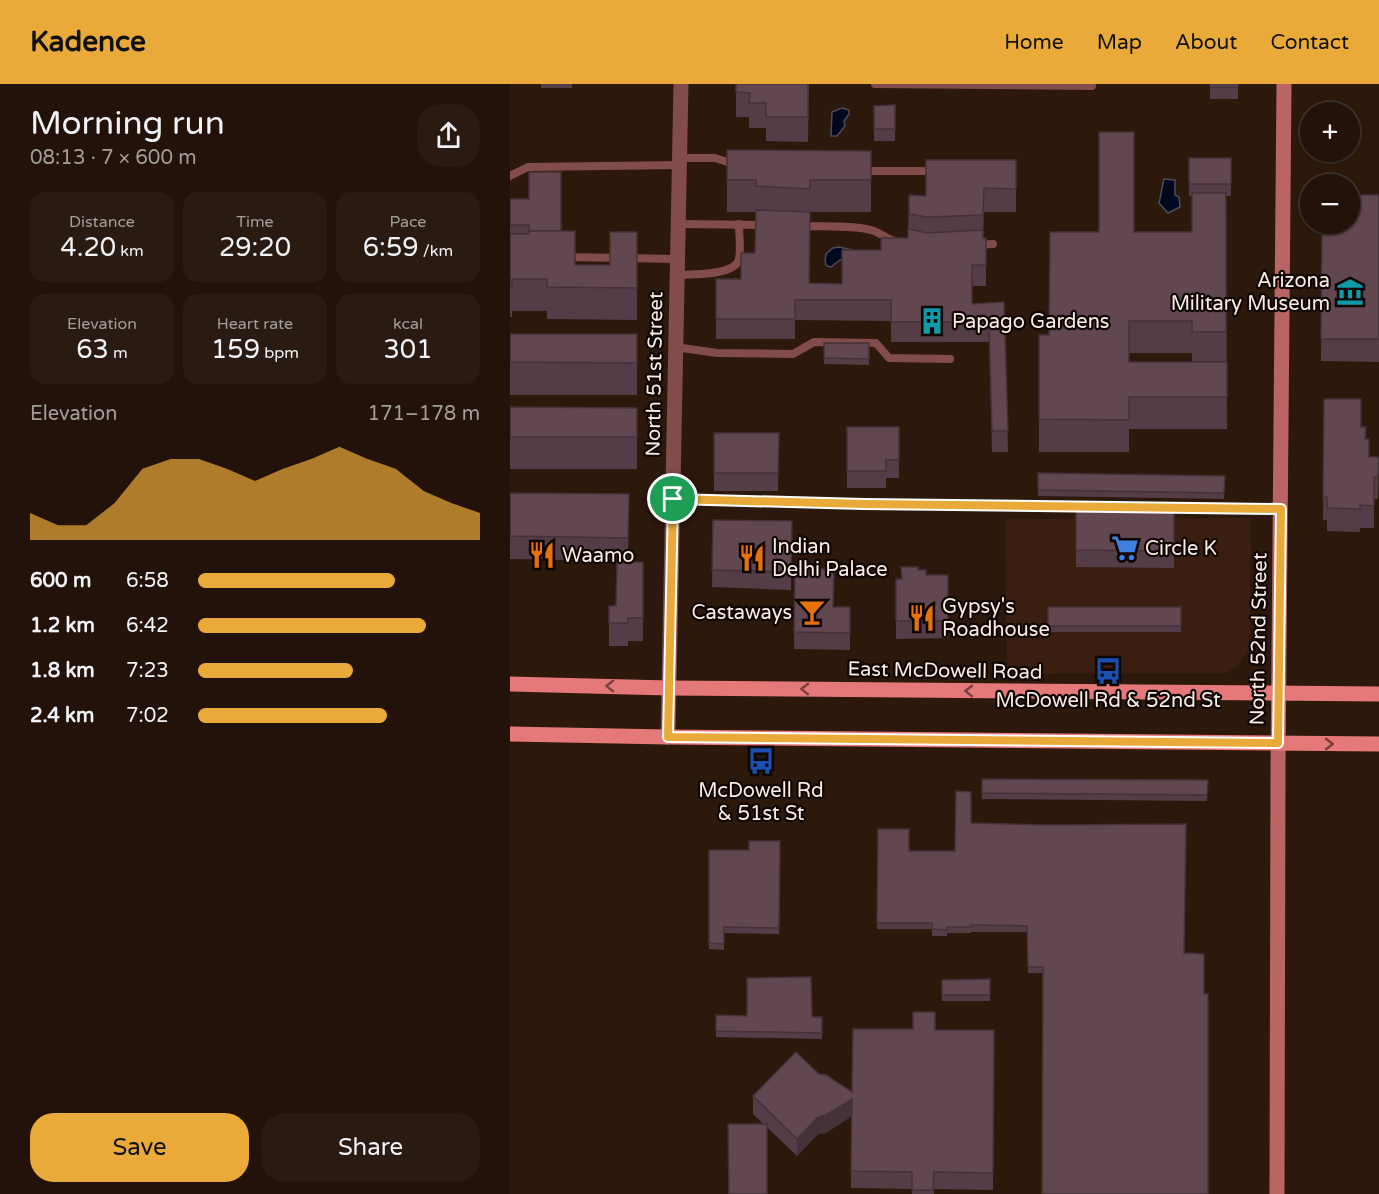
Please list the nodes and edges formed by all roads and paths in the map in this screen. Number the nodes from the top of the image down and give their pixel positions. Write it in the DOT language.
graph roads {
  1 [pos="681,84"];
  2 [pos="875,84"];
  3 [pos="1284,84"];
  4 [pos="1092,86"];
  5 [pos="679,162"];
  6 [pos="745,167"];
  7 [pos="850,171"];
  8 [pos="945,171"];
  9 [pos="510,176"];
  10 [pos="678,224"];
  11 [pos="739,224"];
  12 [pos="774,225"];
  13 [pos="796,226"];
  14 [pos="899,242"];
  15 [pos="993,244"];
  16 [pos="971,245"];
  17 [pos="551,257"];
  18 [pos="677,259"];
  19 [pos="677,275"];
  20 [pos="675,347"];
  21 [pos="950,359"];
  22 [pos="673,499"];
  23 [pos="1281,509"];
  24 [pos="510,684"];
  25 [pos="669,688"];
  26 [pos="1279,694"];
  27 [pos="1379,694"];
  28 [pos="510,734"];
  29 [pos="668,737"];
  30 [pos="1278,743"];
  31 [pos="1379,744"];
  32 [pos="1277,1194"];
  1 -- 5 [label="street, North 51st Street"];
  2 -- 4 [label="lane"];
  3 -- 23 [label="main road, North 52nd Street"];
  5 -- 6 [label="lane"];
  5 -- 9 [label="lane"];
  5 -- 10 [label="street, North 51st Street"];
  7 -- 8 [label="lane"];
  10 -- 11 [label="lane"];
  10 -- 18 [label="street, North 51st Street"];
  11 -- 12 [label="lane"];
  11 -- 19 [label="lane"];
  13 -- 14 [label="lane"];
  15 -- 16 [label="lane"];
  17 -- 18 [label="lane"];
  18 -- 19 [label="street, North 51st Street"];
  19 -- 20 [label="street, North 51st Street"];
  20 -- 21 [label="lane"];
  20 -- 22 [label="street, North 51st Street"];
  22 -- 23 [label="lane"];
  22 -- 25 [label="street, North 51st Street"];
  23 -- 26 [label="main road, North 52nd Street"];
  25 -- 24 [label="main road, East McDowell Road, one-way"];
  26 -- 25 [label="main road, East McDowell Road, one-way"];
  25 -- 29 [label="street, North 51st Street"];
  26 -- 27 [label="main road, East McDowell Road"];
  26 -- 30 [label="main road, North 52nd Street"];
  28 -- 29 [label="main road"];
  29 -- 30 [label="main road"];
  30 -- 31 [label="main road, one-way"];
  30 -- 32 [label="main road, North 52nd Street"];
}
